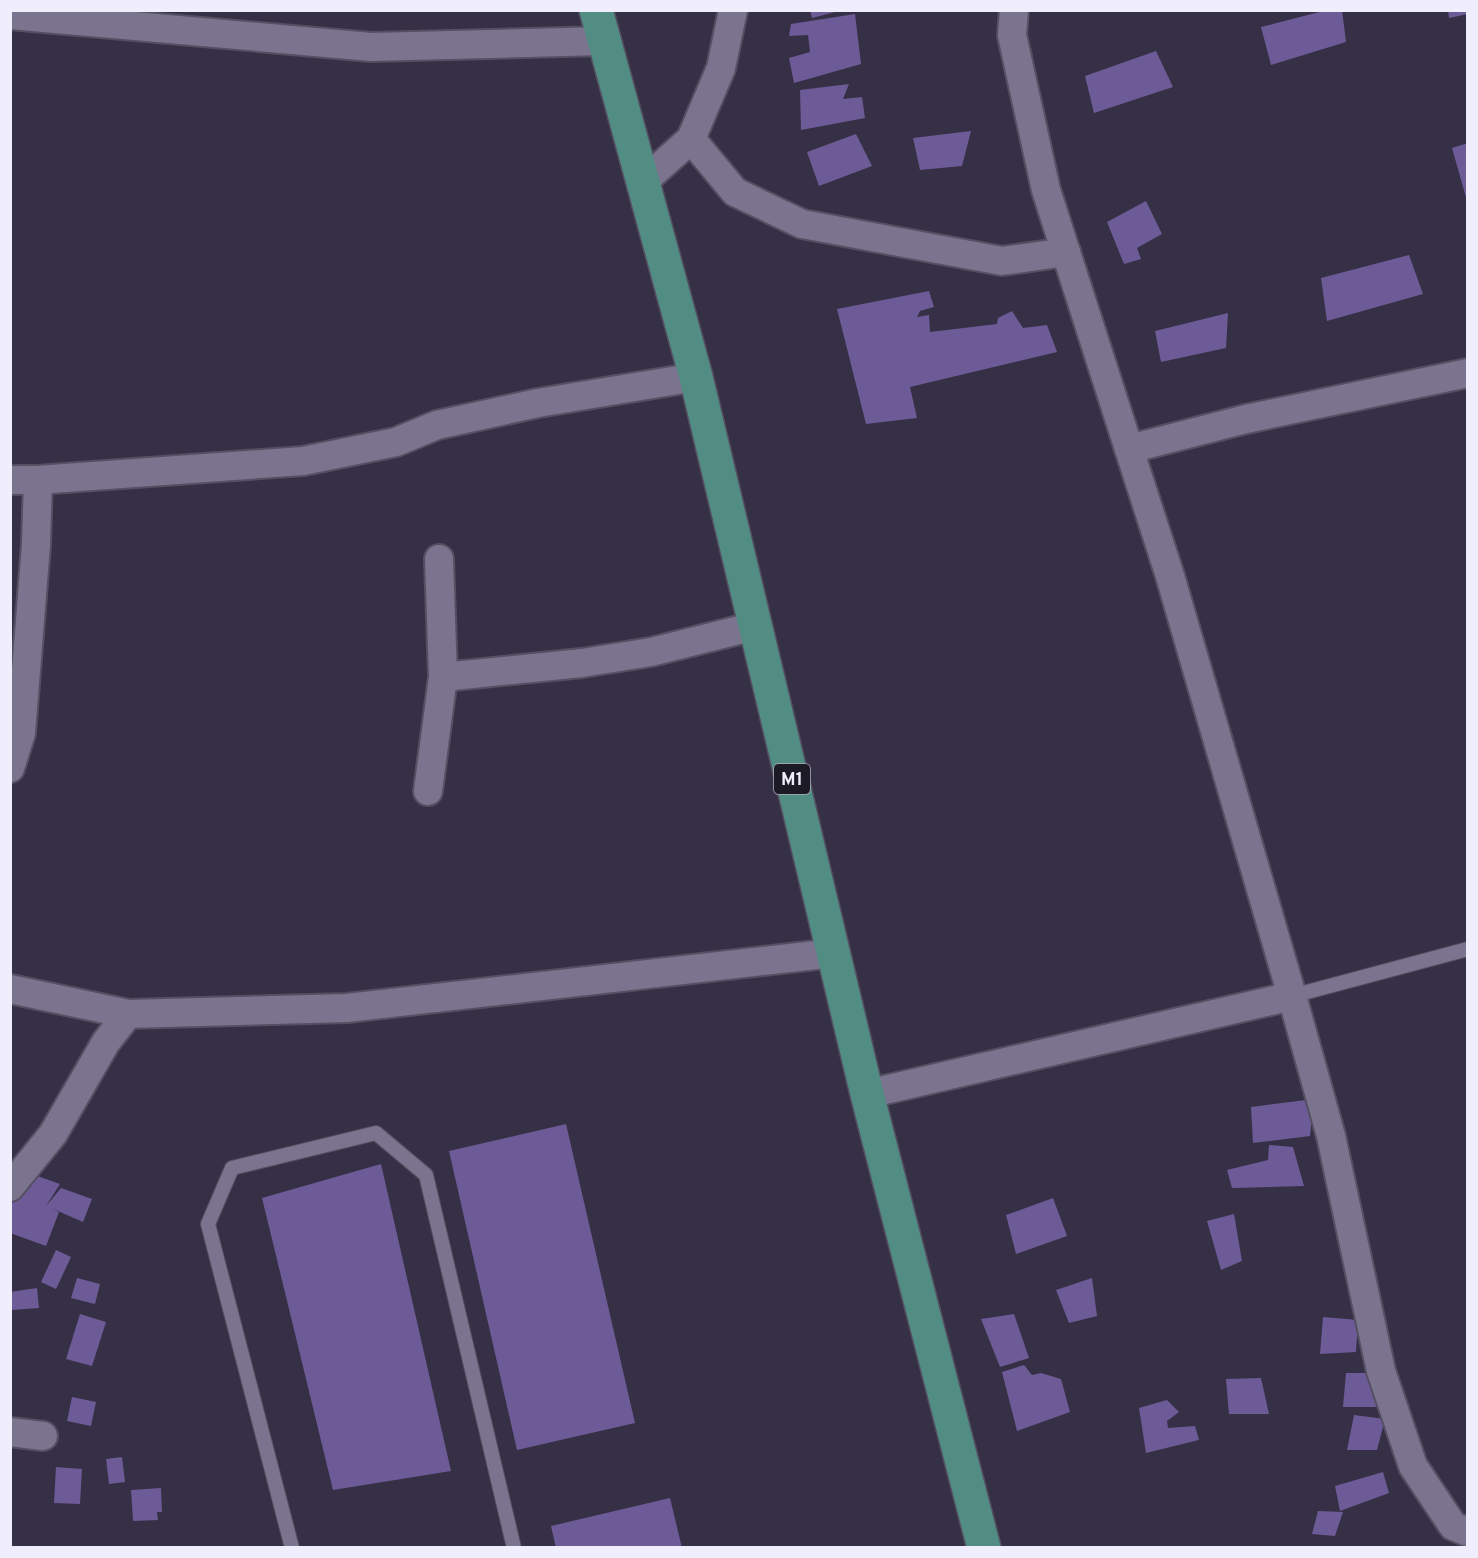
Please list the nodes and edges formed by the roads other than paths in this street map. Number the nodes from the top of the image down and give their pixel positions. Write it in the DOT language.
graph roads {
  1 [pos="733,10"];
  2 [pos="1014,10"];
  3 [pos="10,15"];
  4 [pos="600,26"];
  5 [pos="691,139"];
  6 [pos="644,181"];
  7 [pos="1066,252"];
  8 [pos="1467,373"];
  9 [pos="696,377"];
  10 [pos="1130,449"];
  11 [pos="24,480"];
  12 [pos="439,560"];
  13 [pos="755,626"];
  14 [pos="443,677"];
  15 [pos="10,768"];
  16 [pos="428,791"];
  17 [pos="1467,949"];
  18 [pos="834,953"];
  19 [pos="10,989"];
  20 [pos="1292,996"];
  21 [pos="128,1014"];
  22 [pos="867,1094"];
  23 [pos="10,1187"];
  24 [pos="10,1432"];
  25 [pos="43,1436"];
  26 [pos="1467,1532"];
  27 [pos="292,1548"];
  28 [pos="514,1548"];
  29 [pos="984,1548"];
  1 -- 5 [label="street"];
  2 -- 7 [label="street"];
  3 -- 4 [label="street"];
  4 -- 6 [label="main road, M1"];
  5 -- 6 [label="street"];
  5 -- 7 [label="street"];
  6 -- 9 [label="main road, M1"];
  7 -- 10 [label="street"];
  8 -- 10 [label="street"];
  9 -- 11 [label="street"];
  9 -- 13 [label="main road, M1"];
  10 -- 20 [label="street"];
  11 -- 15 [label="street"];
  12 -- 14 [label="street"];
  13 -- 14 [label="street"];
  13 -- 18 [label="main road, M1"];
  14 -- 16 [label="street"];
  17 -- 20 [label="lane"];
  18 -- 21 [label="street"];
  18 -- 22 [label="main road, M1"];
  19 -- 21 [label="street"];
  20 -- 22 [label="street"];
  20 -- 26 [label="street"];
  21 -- 23 [label="street"];
  22 -- 29 [label="main road, M1"];
  24 -- 25 [label="street"];
  27 -- 28 [label="lane"];
}
